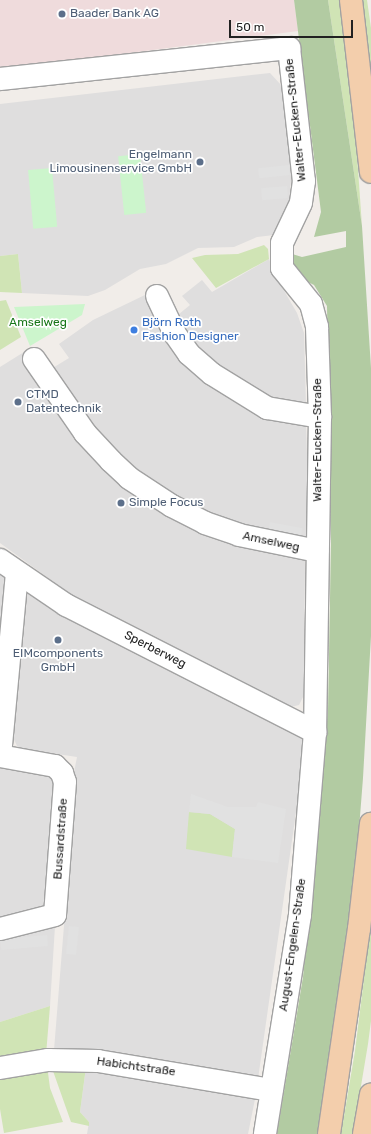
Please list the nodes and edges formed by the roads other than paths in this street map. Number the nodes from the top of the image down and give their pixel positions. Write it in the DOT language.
graph roads {
  1 [pos="351,0"];
  2 [pos="0,79"];
  3 [pos="371,172"];
  4 [pos="156,296"];
  5 [pos="34,359"];
  6 [pos="320,417"];
  7 [pos="317,551"];
  8 [pos="8,566"];
  9 [pos="315,732"];
  10 [pos="0,756"];
  11 [pos="371,824"];
  12 [pos="0,929"];
  13 [pos="0,1068"];
  14 [pos="272,1090"];
  15 [pos="371,1095"];
  16 [pos="265,1134"];
  17 [pos="329,1134"];
  18 [pos="364,1134"];
  1 -- 3 [label="main road"];
  2 -- 6 [label="street, Walter-Eucken-Straße"];
  4 -- 6 [label="street"];
  5 -- 7 [label="street, Amselweg"];
  6 -- 7 [label="street, Walter-Eucken-Straße"];
  7 -- 9 [label="street, Walter-Eucken-Straße"];
  8 -- 9 [label="street, Sperberweg"];
  8 -- 10 [label="street"];
  9 -- 14 [label="street, August-Engelen-Straße"];
  10 -- 12 [label="street, Bussardstraße"];
  11 -- 17 [label="main road"];
  13 -- 14 [label="street, Habichtstraße"];
  14 -- 16 [label="street, August-Engelen-Straße"];
  15 -- 18 [label="main road"];
}
